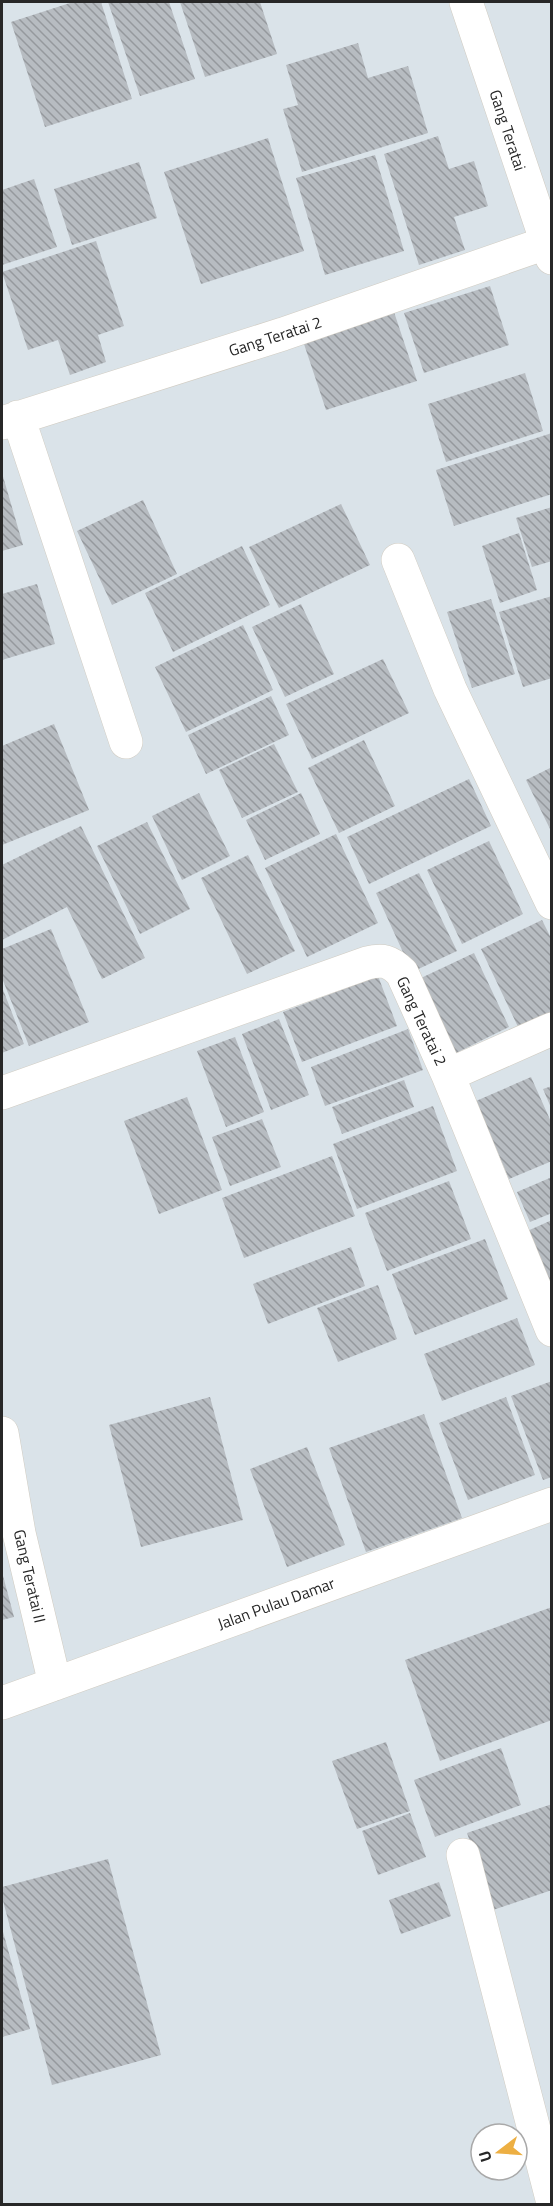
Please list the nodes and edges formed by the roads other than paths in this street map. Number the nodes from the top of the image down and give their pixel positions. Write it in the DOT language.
graph roads {
  1 [pos="466,2"];
  2 [pos="549,251"];
  3 [pos="10,420"];
  4 [pos="398,560"];
  5 [pos="126,742"];
  6 [pos="552,903"];
  7 [pos="552,1029"];
  8 [pos="448,1075"];
  9 [pos="2,1094"];
  10 [pos="552,1330"];
  11 [pos="2,1433"];
  12 [pos="552,1504"];
  13 [pos="55,1684"];
  14 [pos="2,1703"];
  15 [pos="463,1855"];
  16 [pos="552,2199"];
  1 -- 2 [label="street, Gang Teratai"];
  2 -- 3 [label="street, Gang Teratai 2"];
  3 -- 5 [label="street"];
  4 -- 6 [label="street"];
  7 -- 8 [label="street"];
  8 -- 9 [label="street, Gang Teratai 2"];
  8 -- 10 [label="street, Gang Teratai 2"];
  11 -- 13 [label="street, Gang Teratai II"];
  12 -- 13 [label="street, Jalan Pulau Damar"];
  13 -- 14 [label="street, Jalan Pulau Damar"];
  15 -- 16 [label="street"];
}
